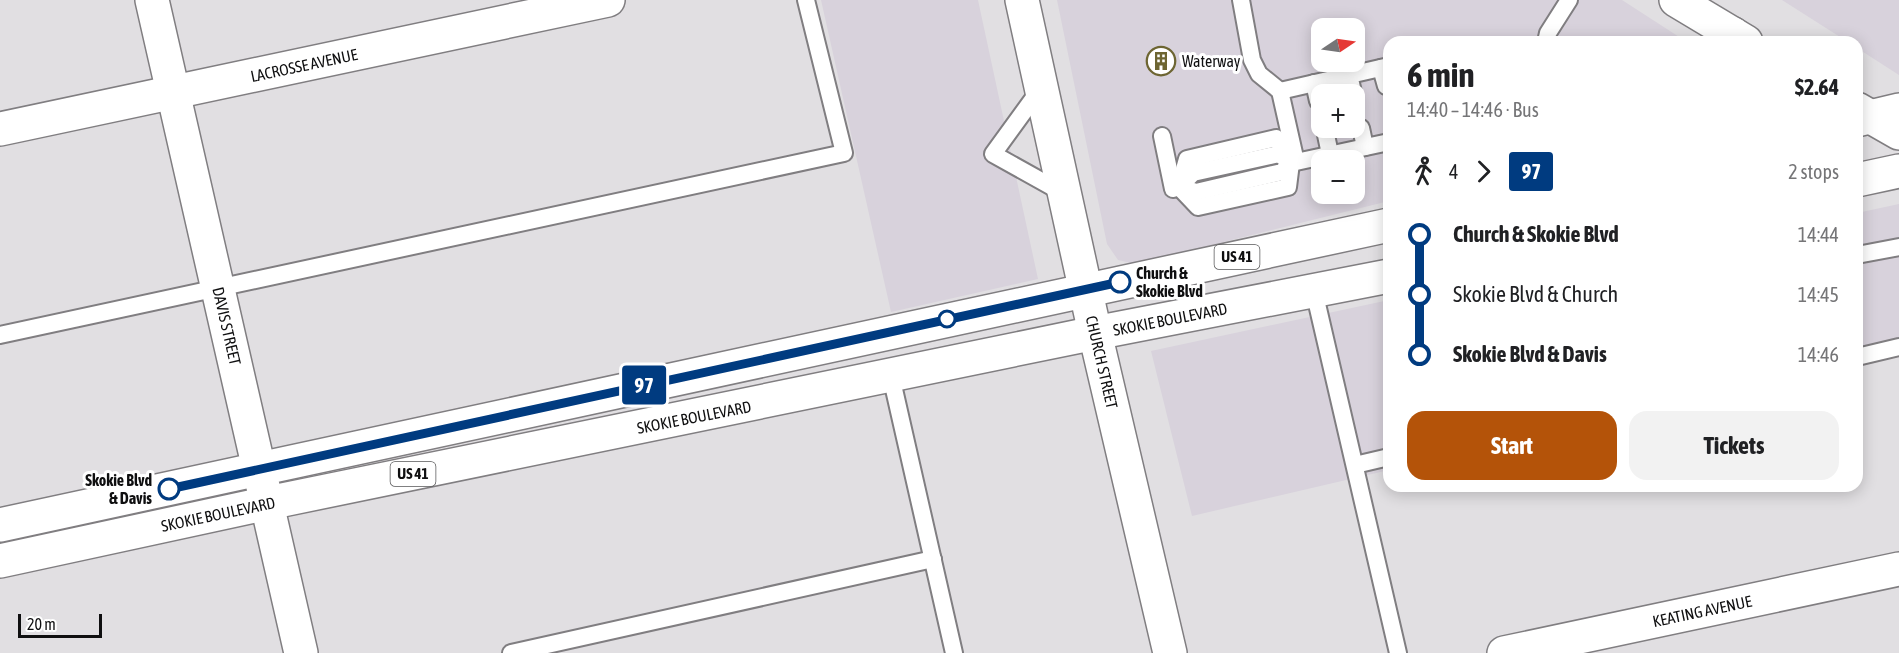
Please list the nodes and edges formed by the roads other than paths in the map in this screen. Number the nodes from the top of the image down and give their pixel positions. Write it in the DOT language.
graph roads {
  1 [pos="152,0"];
  2 [pos="608,0"];
  3 [pos="806,0"];
  4 [pos="1022,0"];
  5 [pos="1241,0"];
  6 [pos="1569,0"];
  7 [pos="1676,0"];
  8 [pos="1547,36"];
  9 [pos="1732,36"];
  10 [pos="1383,67"];
  11 [pos="1350,75"];
  12 [pos="1314,83"];
  13 [pos="1352,84"];
  14 [pos="1041,88"];
  15 [pos="1280,91"];
  16 [pos="173,93"];
  17 [pos="1871,114"];
  18 [pos="0,129"];
  19 [pos="1899,134"];
  20 [pos="1162,136"];
  21 [pos="1363,138"];
  22 [pos="1383,143"];
  23 [pos="1365,147"];
  24 [pos="1350,150"];
  25 [pos="1311,158"];
  26 [pos="1293,162"];
  27 [pos="1899,171"];
  28 [pos="1863,179"];
  29 [pos="1179,188"];
  30 [pos="1064,194"];
  31 [pos="1383,226"];
  32 [pos="1899,247"];
  33 [pos="1863,254"];
  34 [pos="1383,277"];
  35 [pos="218,288"];
  36 [pos="1085,289"];
  37 [pos="1314,291"];
  38 [pos="1095,333"];
  39 [pos="0,335"];
  40 [pos="1899,347"];
  41 [pos="1863,356"];
  42 [pos="891,376"];
  43 [pos="1383,458"];
  44 [pos="1355,465"];
  45 [pos="260,469"];
  46 [pos="268,504"];
  47 [pos="0,525"];
  48 [pos="933,559"];
  49 [pos="0,561"];
  50 [pos="1899,569"];
  51 [pos="301,653"];
  52 [pos="511,653"];
  53 [pos="954,653"];
  54 [pos="1170,653"];
  55 [pos="1398,653"];
  56 [pos="1504,653"];
  1 -- 16 [label="main road, DAVIS STREET"];
  2 -- 16 [label="main road, LACROSSE AVENUE"];
  3 -- 35 [label="lane"];
  4 -- 14 [label="main road, CHURCH STREET"];
  5 -- 15 [label="lane"];
  6 -- 8 [label="lane"];
  7 -- 9 [label="main road"];
  10 -- 11 [label="lane"];
  11 -- 12 [label="lane"];
  11 -- 13 [label="lane"];
  12 -- 15 [label="lane"];
  14 -- 30 [label="main road, CHURCH STREET"];
  14 -- 30 [label="lane"];
  15 -- 26 [label="lane"];
  16 -- 18 [label="main road, LACROSSE AVENUE"];
  16 -- 35 [label="main road, DAVIS STREET"];
  17 -- 19 [label="main road"];
  20 -- 29 [label="lane"];
  21 -- 23 [label="lane"];
  22 -- 23 [label="lane"];
  23 -- 24 [label="lane"];
  25 -- 26 [label="lane"];
  26 -- 29 [label="lane"];
  26 -- 29 [label="lane"];
  27 -- 28 [label="main road"];
  30 -- 36 [label="main road, CHURCH STREET"];
  31 -- 36 [label="main road, US 41"];
  32 -- 33 [label="lane"];
  34 -- 37 [label="main road, SKOKIE BOULEVARD / US 41"];
  35 -- 39 [label="lane"];
  35 -- 45 [label="main road, DAVIS STREET"];
  36 -- 38 [label="main road, CHURCH STREET"];
  36 -- 45 [label="main road, US 41"];
  37 -- 38 [label="main road, SKOKIE BOULEVARD / US 41"];
  37 -- 44 [label="lane"];
  38 -- 42 [label="main road, SKOKIE BOULEVARD / US 41"];
  38 -- 54 [label="main road, CHURCH STREET"];
  40 -- 41 [label="lane"];
  42 -- 46 [label="main road, SKOKIE BOULEVARD / US 41"];
  42 -- 48 [label="lane"];
  43 -- 44 [label="lane"];
  44 -- 55 [label="lane"];
  45 -- 46 [label="main road, DAVIS STREET"];
  45 -- 47 [label="main road, US 41"];
  46 -- 49 [label="main road, SKOKIE BOULEVARD / US 41"];
  46 -- 51 [label="main road, DAVIS STREET"];
  48 -- 52 [label="lane"];
  48 -- 53 [label="lane"];
  50 -- 56 [label="main road, KEATING AVENUE"];
}
